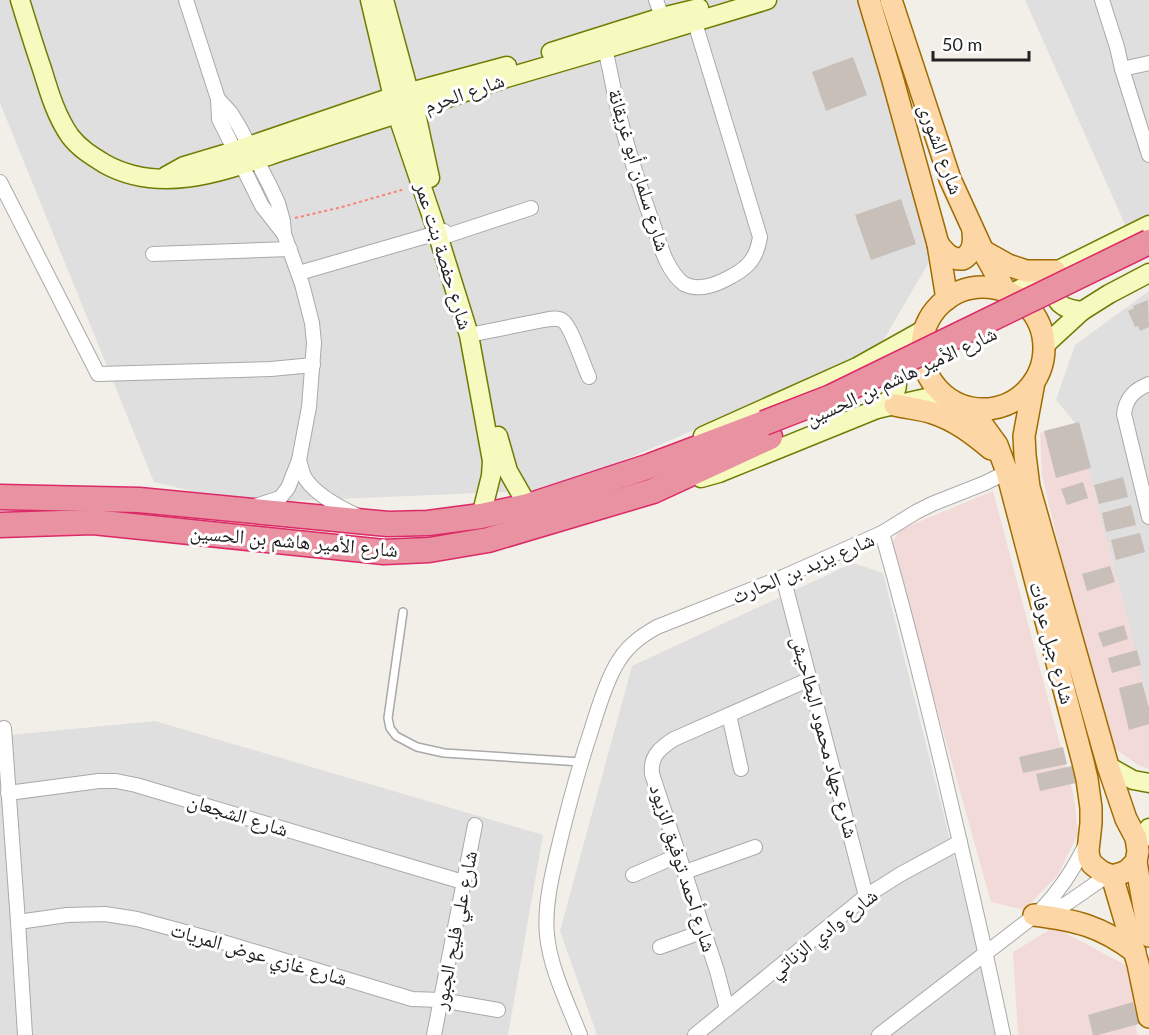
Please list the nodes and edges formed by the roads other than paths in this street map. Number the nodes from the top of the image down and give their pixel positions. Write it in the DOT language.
graph roads {
  1 [pos="20,0"];
  2 [pos="186,0"];
  3 [pos="370,0"];
  4 [pos="384,0"];
  5 [pos="726,0"];
  6 [pos="767,0"];
  7 [pos="869,0"];
  8 [pos="891,0"];
  9 [pos="1102,0"];
  10 [pos="661,16"];
  11 [pos="693,16"];
  12 [pos="604,43"];
  13 [pos="1149,63"];
  14 [pos="1122,69"];
  15 [pos="404,103"];
  16 [pos="1149,155"];
  17 [pos="245,156"];
  18 [pos="0,182"];
  19 [pos="531,208"];
  20 [pos="1149,225"];
  21 [pos="973,231"];
  22 [pos="443,233"];
  23 [pos="1149,242"];
  24 [pos="938,244"];
  25 [pos="290,249"];
  26 [pos="983,251"];
  27 [pos="153,254"];
  28 [pos="1149,258"];
  29 [pos="1077,261"];
  30 [pos="1055,271"];
  31 [pos="299,273"];
  32 [pos="1149,273"];
  33 [pos="1008,293"];
  34 [pos="947,299"];
  35 [pos="1082,311"];
  36 [pos="925,329"];
  37 [pos="473,334"];
  38 [pos="1044,346"];
  39 [pos="313,365"];
  40 [pos="857,367"];
  41 [pos="589,377"];
  42 [pos="1034,382"];
  43 [pos="1149,384"];
  44 [pos="948,399"];
  45 [pos="886,407"];
  46 [pos="971,409"];
  47 [pos="767,430"];
  48 [pos="1024,436"];
  49 [pos="1001,458"];
  50 [pos="299,460"];
  51 [pos="650,466"];
  52 [pos="652,491"];
  53 [pos="0,497"];
  54 [pos="528,506"];
  55 [pos="240,509"];
  56 [pos="481,516"];
  57 [pos="1149,517"];
  58 [pos="370,523"];
  59 [pos="0,525"];
  60 [pos="882,533"];
  61 [pos="783,577"];
  62 [pos="403,612"];
  63 [pos="810,679"];
  64 [pos="729,715"];
  65 [pos="4,728"];
  66 [pos="581,762"];
  67 [pos="1108,766"];
  68 [pos="741,769"];
  69 [pos="1149,783"];
  70 [pos="8,793"];
  71 [pos="476,825"];
  72 [pos="1090,837"];
  73 [pos="960,842"];
  74 [pos="1141,845"];
  75 [pos="755,847"];
  76 [pos="680,855"];
  77 [pos="685,872"];
  78 [pos="633,875"];
  79 [pos="1110,875"];
  80 [pos="463,882"];
  81 [pos="866,897"];
  82 [pos="1036,914"];
  83 [pos="18,922"];
  84 [pos="704,931"];
  85 [pos="1149,936"];
  86 [pos="660,947"];
  87 [pos="986,951"];
  88 [pos="1135,952"];
  89 [pos="441,1000"];
  90 [pos="727,1009"];
  91 [pos="498,1010"];
  92 [pos="1149,1017"];
  93 [pos="24,1035"];
  94 [pos="434,1035"];
  95 [pos="580,1035"];
  96 [pos="695,1035"];
  97 [pos="879,1035"];
  98 [pos="1003,1035"];
  1 -- 17 [label="street, شارع الحرم"];
  2 -- 17 [label="street"];
  3 -- 15 [label="street, شارع حفصة بنت عمر"];
  4 -- 15 [label="street, شارع حفصة بنت عمر"];
  5 -- 11 [label="street, شارع الحرم"];
  6 -- 11 [label="street, شارع الحرم"];
  7 -- 24 [label="main road, شارع الشورى"];
  8 -- 21 [label="main road, شارع الشورى"];
  9 -- 14 [label="street"];
  10 -- 11 [label="street, شارع الحرم"];
  10 -- 12 [label="street, شارع الحرم"];
  11 -- 12 [label="street, شارع سلمان أبو غريقانة"];
  12 -- 15 [label="street, شارع الحرم"];
  13 -- 14 [label="street"];
  14 -- 16 [label="street"];
  15 -- 17 [label="street, شارع الحرم"];
  15 -- 22 [label="street, شارع حفصة بنت عمر"];
  15 -- 22 [label="street, شارع حفصة بنت عمر"];
  17 -- 25 [label="street"];
  18 -- 39 [label="street"];
  19 -- 22 [label="street"];
  20 -- 29 [label="street"];
  21 -- 24 [label="main road"];
  21 -- 26 [label="main road, شارع الشورى"];
  22 -- 31 [label="street"];
  22 -- 37 [label="street, شارع حفصة بنت عمر"];
  23 -- 47 [label="highway, شارع الأمير هاشم بن الحسين, bridge"];
  24 -- 34 [label="main road, شارع الشورى"];
  25 -- 27 [label="street"];
  25 -- 31 [label="street"];
  26 -- 30 [label="main road"];
  26 -- 33 [label="main road, شارع الشورى"];
  28 -- 47 [label="highway, شارع الأمير هاشم بن الحسين"];
  29 -- 30 [label="street"];
  29 -- 35 [label="street"];
  30 -- 33 [label="street"];
  31 -- 39 [label="street"];
  32 -- 35 [label="street"];
  33 -- 34 [label="main road"];
  33 -- 38 [label="main road"];
  34 -- 36 [label="main road"];
  35 -- 38 [label="street"];
  36 -- 40 [label="street, شارع الأمير هاشم بن الحسين"];
  36 -- 44 [label="main road"];
  37 -- 41 [label="street"];
  37 -- 54 [label="street, شارع حفصة بنت عمر"];
  37 -- 56 [label="street, شارع حفصة بنت عمر"];
  38 -- 42 [label="main road"];
  39 -- 50 [label="street"];
  40 -- 45 [label="street"];
  40 -- 51 [label="street, شارع الأمير هاشم بن الحسين"];
  42 -- 46 [label="main road"];
  42 -- 48 [label="main road, شارع جبل عرفات"];
  43 -- 57 [label="street"];
  44 -- 45 [label="street, شارع الأمير هاشم بن الحسين"];
  44 -- 46 [label="main road"];
  45 -- 49 [label="main road"];
  45 -- 52 [label="street, شارع الأمير هاشم بن الحسين"];
  46 -- 49 [label="main road, شارع جبل عرفات"];
  47 -- 51 [label="highway, شارع الأمير هاشم بن الحسين"];
  47 -- 52 [label="highway, شارع الأمير هاشم بن الحسين"];
  48 -- 49 [label="main road"];
  48 -- 67 [label="main road, شارع جبل عرفات"];
  49 -- 60 [label="street"];
  49 -- 72 [label="main road, شارع جبل عرفات"];
  50 -- 55 [label="street"];
  50 -- 58 [label="street"];
  51 -- 54 [label="highway, شارع الأمير هاشم بن الحسين"];
  52 -- 59 [label="highway, شارع الأمير هاشم بن الحسين"];
  53 -- 55 [label="highway, شارع الأمير هاشم بن الحسين"];
  54 -- 56 [label="highway, شارع الأمير هاشم بن الحسين"];
  55 -- 58 [label="highway, شارع الأمير هاشم بن الحسين"];
  56 -- 58 [label="highway, شارع الأمير هاشم بن الحسين"];
  60 -- 61 [label="street, شارع يزيد بن الحارث"];
  60 -- 73 [label="street, شارع يزيد بن الحارث"];
  61 -- 63 [label="street, شارع جهاد محمود البطاحيش"];
  61 -- 66 [label="street, شارع يزيد بن الحارث"];
  62 -- 66 [label="lane"];
  63 -- 64 [label="street, شارع أحمد توفيق الزيود"];
  63 -- 81 [label="street, شارع جهاد محمود البطاحيش"];
  64 -- 68 [label="street"];
  64 -- 76 [label="street, شارع أحمد توفيق الزيود"];
  65 -- 70 [label="street"];
  66 -- 95 [label="street, شارع يزيد بن الحارث"];
  67 -- 69 [label="street"];
  67 -- 74 [label="main road, شارع جبل عرفات"];
  70 -- 80 [label="street, شارع الشجعان"];
  70 -- 83 [label="street"];
  71 -- 80 [label="street, شارع علي فليح الجبور"];
  72 -- 79 [label="main road, شارع جبل عرفات"];
  72 -- 82 [label="street"];
  73 -- 81 [label="street, شارع وادي الزناتي"];
  73 -- 87 [label="street, شارع يزيد بن الحارث"];
  74 -- 79 [label="main road"];
  74 -- 85 [label="main road, شارع جبل عرفات"];
  75 -- 77 [label="street"];
  76 -- 77 [label="street, شارع أحمد توفيق الزيود"];
  76 -- 78 [label="street"];
  77 -- 84 [label="street, شارع أحمد توفيق الزيود"];
  79 -- 82 [label="street"];
  79 -- 88 [label="main road, شارع جبل عرفات"];
  80 -- 89 [label="street, شارع علي فليح الجبور"];
  81 -- 90 [label="street, شارع وادي الزناتي"];
  82 -- 87 [label="street"];
  82 -- 88 [label="main road"];
  83 -- 89 [label="street, شارع غازي عوض المريات"];
  83 -- 93 [label="street"];
  84 -- 86 [label="street"];
  84 -- 90 [label="street, شارع أحمد توفيق الزيود"];
  87 -- 97 [label="street"];
  87 -- 98 [label="street, شارع يزيد بن الحارث"];
  88 -- 92 [label="main road, شارع جبل عرفات"];
  89 -- 91 [label="street, شارع غازي عوض المريات"];
  89 -- 94 [label="street, شارع علي فليح الجبور"];
  90 -- 96 [label="street, شارع وادي الزناتي"];
}
